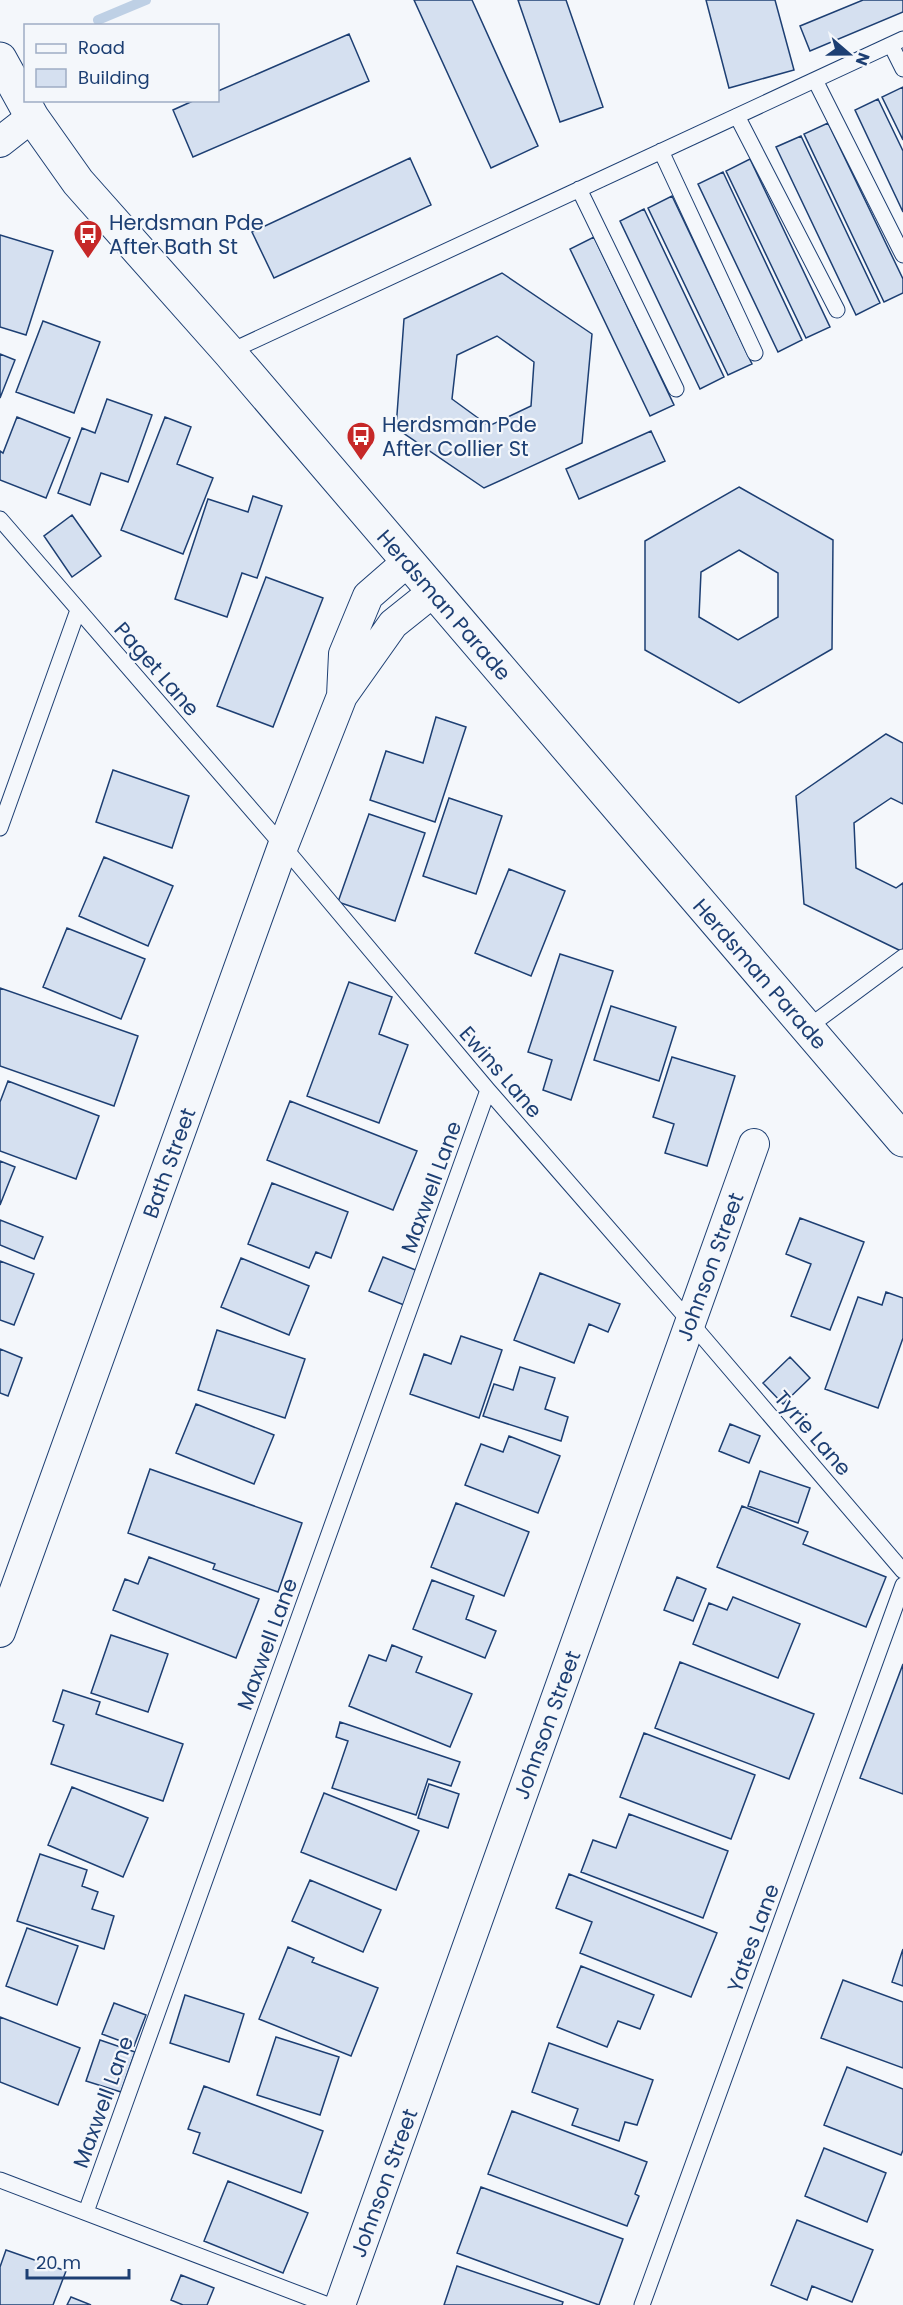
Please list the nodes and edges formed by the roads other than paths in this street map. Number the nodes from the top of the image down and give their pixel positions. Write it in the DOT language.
graph roads {
  1 [pos="897,42"];
  2 [pos="903,69"];
  3 [pos="4,79"];
  4 [pos="815,80"];
  5 [pos="737,116"];
  6 [pos="32,117"];
  7 [pos="0,142"];
  8 [pos="661,152"];
  9 [pos="579,189"];
  10 [pos="903,255"];
  11 [pos="837,310"];
  12 [pos="229,352"];
  13 [pos="755,353"];
  14 [pos="676,388"];
  15 [pos="0,519"];
  16 [pos="407,562"];
  17 [pos="433,592"];
  18 [pos="78,610"];
  19 [pos="342,696"];
  20 [pos="0,828"];
  21 [pos="283,846"];
  22 [pos="903,957"];
  23 [pos="807,1028"];
  24 [pos="488,1090"];
  25 [pos="903,1140"];
  26 [pos="754,1144"];
  27 [pos="691,1323"];
  28 [pos="903,1570"];
  29 [pos="903,1585"];
  30 [pos="0,1632"];
  31 [pos="0,2180"];
  32 [pos="86,2212"];
  33 [pos="328,2305"];
  34 [pos="340,2305"];
  35 [pos="642,2305"];
  1 -- 2 [label="lane"];
  1 -- 4 [label="lane"];
  3 -- 6 [label="main road, Herdsman Parade"];
  4 -- 5 [label="lane"];
  4 -- 10 [label="lane"];
  5 -- 8 [label="lane"];
  5 -- 11 [label="lane"];
  6 -- 7 [label="street"];
  6 -- 12 [label="main road, Herdsman Parade"];
  8 -- 9 [label="lane"];
  8 -- 13 [label="lane"];
  9 -- 12 [label="lane"];
  9 -- 14 [label="lane"];
  12 -- 16 [label="main road, Herdsman Parade"];
  15 -- 18 [label="lane, Paget Lane"];
  16 -- 17 [label="main road, Herdsman Parade"];
  16 -- 19 [label="street, Bath Street"];
  17 -- 19 [label="street, Bath Street"];
  17 -- 23 [label="main road, Herdsman Parade"];
  18 -- 20 [label="lane"];
  18 -- 21 [label="lane, Paget Lane"];
  19 -- 21 [label="street, Bath Street"];
  21 -- 24 [label="lane, Ewins Lane"];
  21 -- 30 [label="street, Bath Street"];
  22 -- 23 [label="lane"];
  23 -- 25 [label="main road, Herdsman Parade"];
  24 -- 27 [label="lane, Ewins Lane"];
  24 -- 32 [label="lane, Maxwell Lane"];
  26 -- 27 [label="street, Johnson Street"];
  27 -- 28 [label="lane, Tyrie Lane"];
  27 -- 34 [label="street, Johnson Street"];
  29 -- 35 [label="lane, Yates Lane"];
  31 -- 32 [label="lane"];
  32 -- 33 [label="lane"];
}
